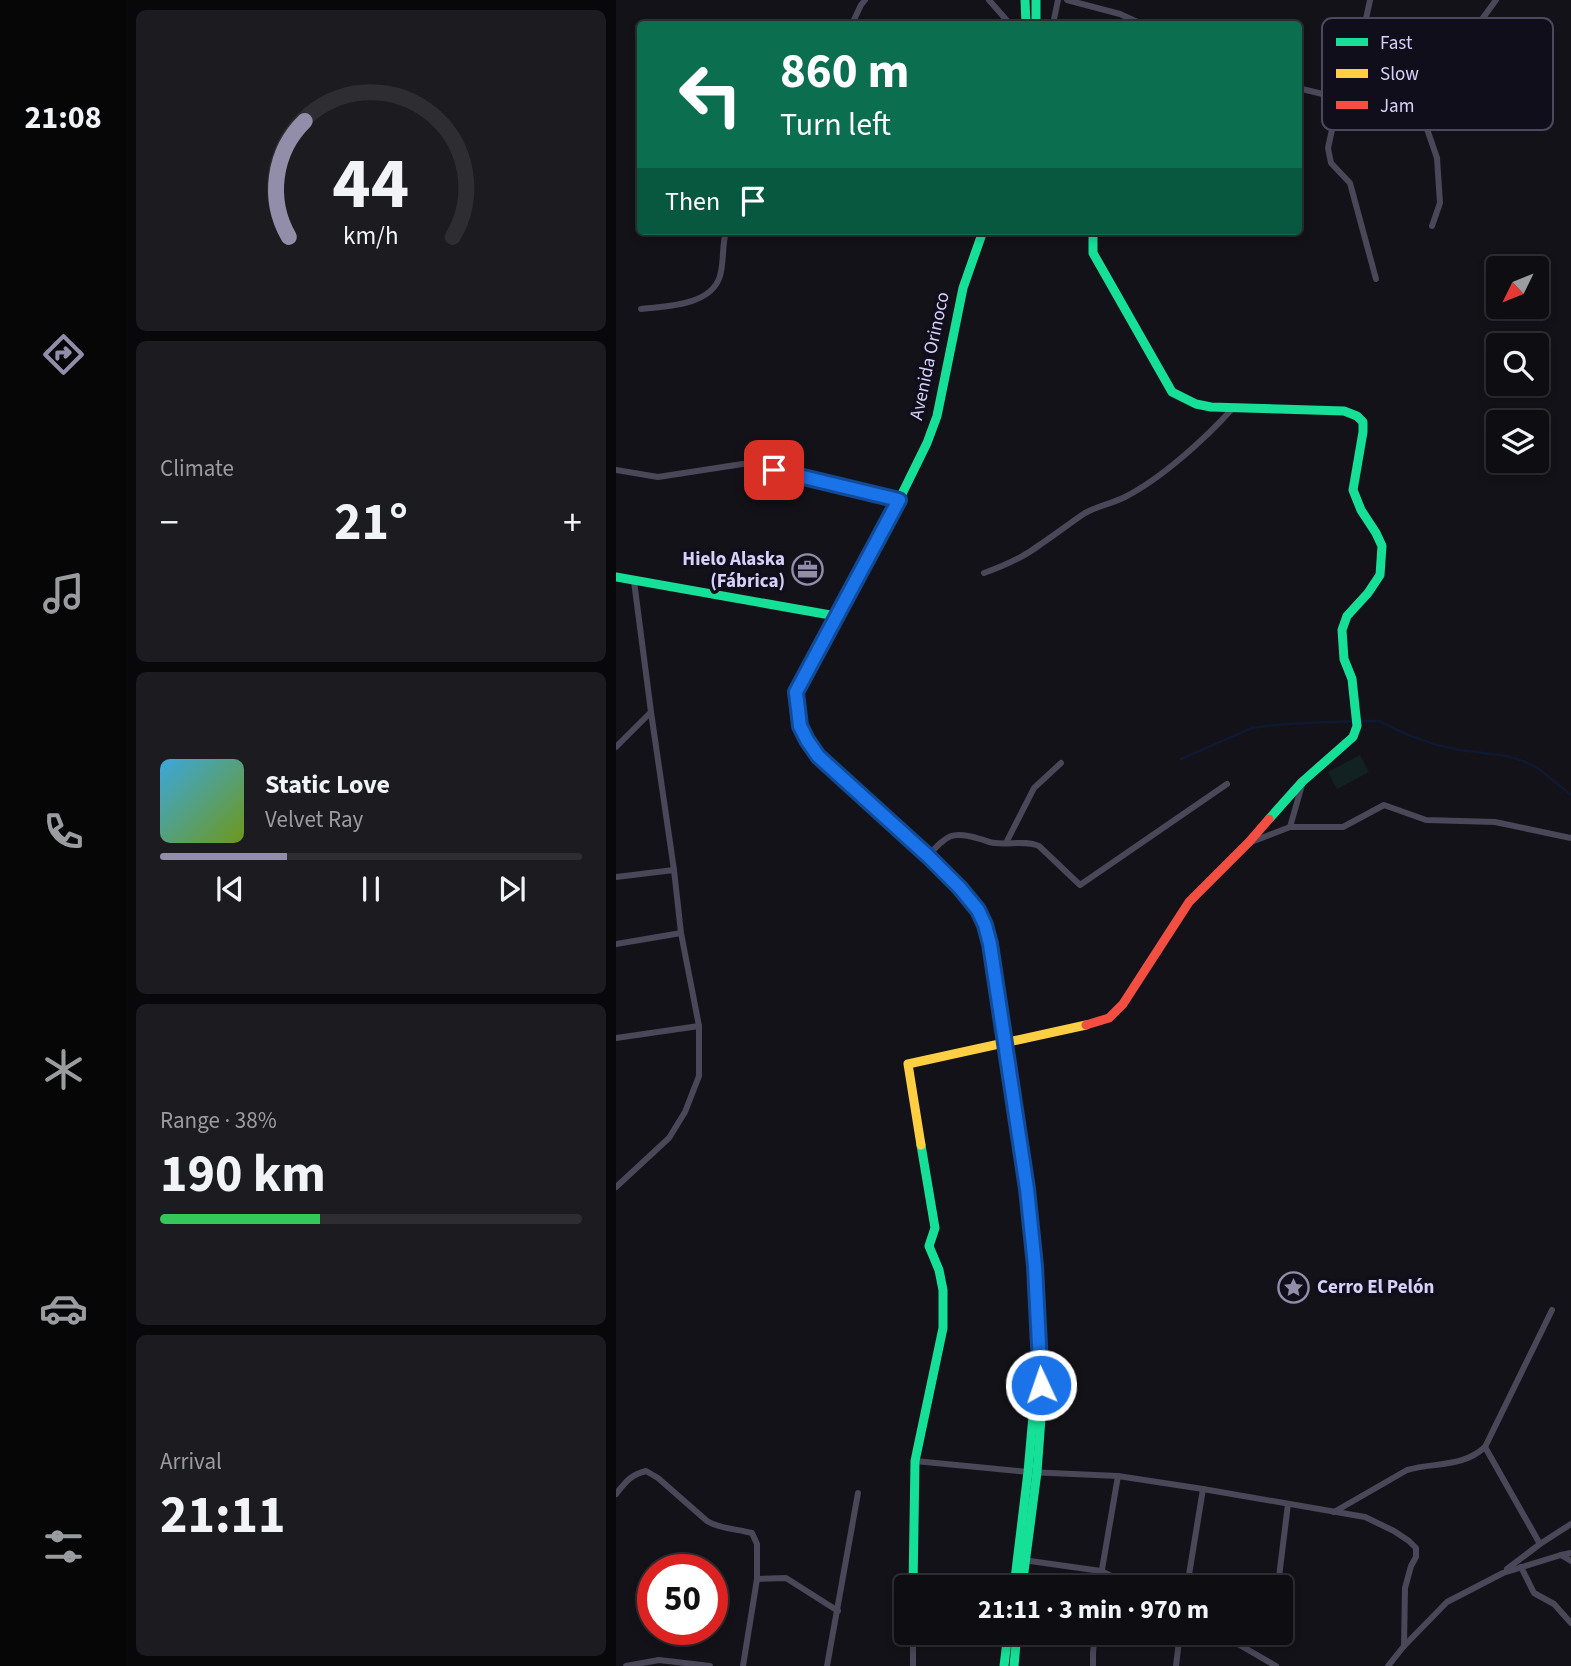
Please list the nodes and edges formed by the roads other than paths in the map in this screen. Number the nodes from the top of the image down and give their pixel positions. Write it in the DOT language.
graph roads {
  1 [pos="865,0"];
  2 [pos="989,0"];
  3 [pos="1025,0"];
  4 [pos="1036,0"];
  5 [pos="1058,0"];
  6 [pos="1067,0"];
  7 [pos="1370,0"];
  8 [pos="1496,0"];
  9 [pos="1366,18"];
  10 [pos="1483,18"];
  11 [pos="853,21"];
  12 [pos="1007,21"];
  13 [pos="1026,21"];
  14 [pos="1036,21"];
  15 [pos="1054,21"];
  16 [pos="1135,21"];
  17 [pos="1302,89"];
  18 [pos="1322,94"];
  19 [pos="1332,130"];
  20 [pos="1427,130"];
  21 [pos="1432,226"];
  22 [pos="725,235"];
  23 [pos="982,235"];
  24 [pos="1093,235"];
  25 [pos="1376,279"];
  26 [pos="641,309"];
  27 [pos="1233,408"];
  28 [pos="616,470"];
  29 [pos="899,500"];
  30 [pos="984,573"];
  31 [pos="616,578"];
  32 [pos="634,581"];
  33 [pos="836,616"];
  34 [pos="651,712"];
  35 [pos="616,747"];
  36 [pos="1060,763"];
  37 [pos="1303,782"];
  38 [pos="1227,784"];
  39 [pos="1290,827"];
  40 [pos="1571,838"];
  41 [pos="1249,842"];
  42 [pos="1006,843"];
  43 [pos="928,856"];
  44 [pos="674,870"];
  45 [pos="616,877"];
  46 [pos="681,933"];
  47 [pos="616,944"];
  48 [pos="699,1026"];
  49 [pos="616,1038"];
  50 [pos="1006,1043"];
  51 [pos="616,1187"];
  52 [pos="1552,1310"];
  53 [pos="1485,1447"];
  54 [pos="915,1461"];
  55 [pos="1032,1472"];
  56 [pos="1118,1476"];
  57 [pos="1203,1489"];
  58 [pos="858,1493"];
  59 [pos="616,1494"];
  60 [pos="1288,1504"];
  61 [pos="1334,1512"];
  62 [pos="1571,1524"];
  63 [pos="1540,1544"];
  64 [pos="1571,1553"];
  65 [pos="1560,1555"];
  66 [pos="1021,1560"];
  67 [pos="1571,1561"];
  68 [pos="1521,1567"];
  69 [pos="1101,1571"];
  70 [pos="1503,1573"];
  71 [pos="914,1575"];
  72 [pos="1017,1575"];
  73 [pos="1022,1575"];
  74 [pos="1100,1575"];
  75 [pos="1109,1575"];
  76 [pos="1188,1575"];
  77 [pos="1279,1575"];
  78 [pos="757,1579"];
  79 [pos="838,1611"];
  80 [pos="1571,1623"];
  81 [pos="913,1645"];
  82 [pos="1007,1645"];
  83 [pos="1016,1645"];
  84 [pos="1094,1645"];
  85 [pos="1179,1645"];
  86 [pos="1240,1645"];
  87 [pos="1404,1646"];
  88 [pos="626,1666"];
  89 [pos="710,1666"];
  90 [pos="743,1666"];
  91 [pos="827,1666"];
  92 [pos="912,1666"];
  93 [pos="1004,1666"];
  94 [pos="1014,1666"];
  95 [pos="1093,1666"];
  96 [pos="1176,1666"];
  97 [pos="1276,1666"];
  98 [pos="1388,1666"];
  1 -- 11 [label="street"];
  2 -- 12 [label="street"];
  3 -- 13 [label="street"];
  4 -- 14 [label="street"];
  5 -- 15 [label="street"];
  6 -- 16 [label="street"];
  7 -- 9 [label="street"];
  8 -- 10 [label="street"];
  17 -- 18 [label="street"];
  19 -- 25 [label="street"];
  20 -- 21 [label="street"];
  22 -- 26 [label="street"];
  23 -- 29 [label="street, Avenida Orinoco"];
  24 -- 27 [label="street"];
  27 -- 30 [label="street"];
  27 -- 37 [label="street"];
  28 -- 29 [label="street"];
  29 -- 33 [label="street, Avenida Orinoco"];
  31 -- 32 [label="street"];
  32 -- 33 [label="street"];
  32 -- 34 [label="street"];
  33 -- 43 [label="street, Avenida Orinoco"];
  34 -- 35 [label="street"];
  34 -- 44 [label="street"];
  36 -- 42 [label="street"];
  37 -- 39 [label="street"];
  37 -- 41 [label="street"];
  38 -- 42 [label="street"];
  39 -- 40 [label="street"];
  39 -- 41 [label="street"];
  41 -- 50 [label="street"];
  42 -- 43 [label="street"];
  43 -- 50 [label="street, Avenida Orinoco"];
  44 -- 45 [label="street"];
  44 -- 46 [label="street"];
  46 -- 47 [label="street"];
  46 -- 48 [label="street"];
  48 -- 49 [label="street"];
  48 -- 51 [label="street"];
  50 -- 54 [label="street"];
  50 -- 55 [label="street, Avenida Orinoco"];
  52 -- 53 [label="street"];
  53 -- 61 [label="street"];
  53 -- 63 [label="street"];
  54 -- 55 [label="street"];
  54 -- 71 [label="street"];
  55 -- 56 [label="street"];
  55 -- 66 [label="street, Avenida Orinoco"];
  56 -- 57 [label="street"];
  56 -- 69 [label="street"];
  57 -- 60 [label="street"];
  57 -- 76 [label="street"];
  58 -- 79 [label="street"];
  59 -- 78 [label="street"];
  60 -- 61 [label="street"];
  60 -- 77 [label="street"];
  61 -- 87 [label="street"];
  62 -- 63 [label="street"];
  63 -- 70 [label="street"];
  64 -- 65 [label="street"];
  65 -- 67 [label="street"];
  65 -- 68 [label="street"];
  66 -- 69 [label="street"];
  66 -- 72 [label="street, Avenida Orinoco"];
  66 -- 73 [label="street, Avenida Orinoco"];
  68 -- 70 [label="street"];
  68 -- 80 [label="street"];
  69 -- 74 [label="street"];
  69 -- 75 [label="street"];
  70 -- 87 [label="street"];
  78 -- 79 [label="street"];
  78 -- 90 [label="street"];
  79 -- 91 [label="street"];
  81 -- 92 [label="street"];
  82 -- 93 [label="street"];
  83 -- 94 [label="street"];
  84 -- 95 [label="street"];
  85 -- 96 [label="street"];
  86 -- 97 [label="street"];
  87 -- 98 [label="street"];
  88 -- 89 [label="street"];
}
